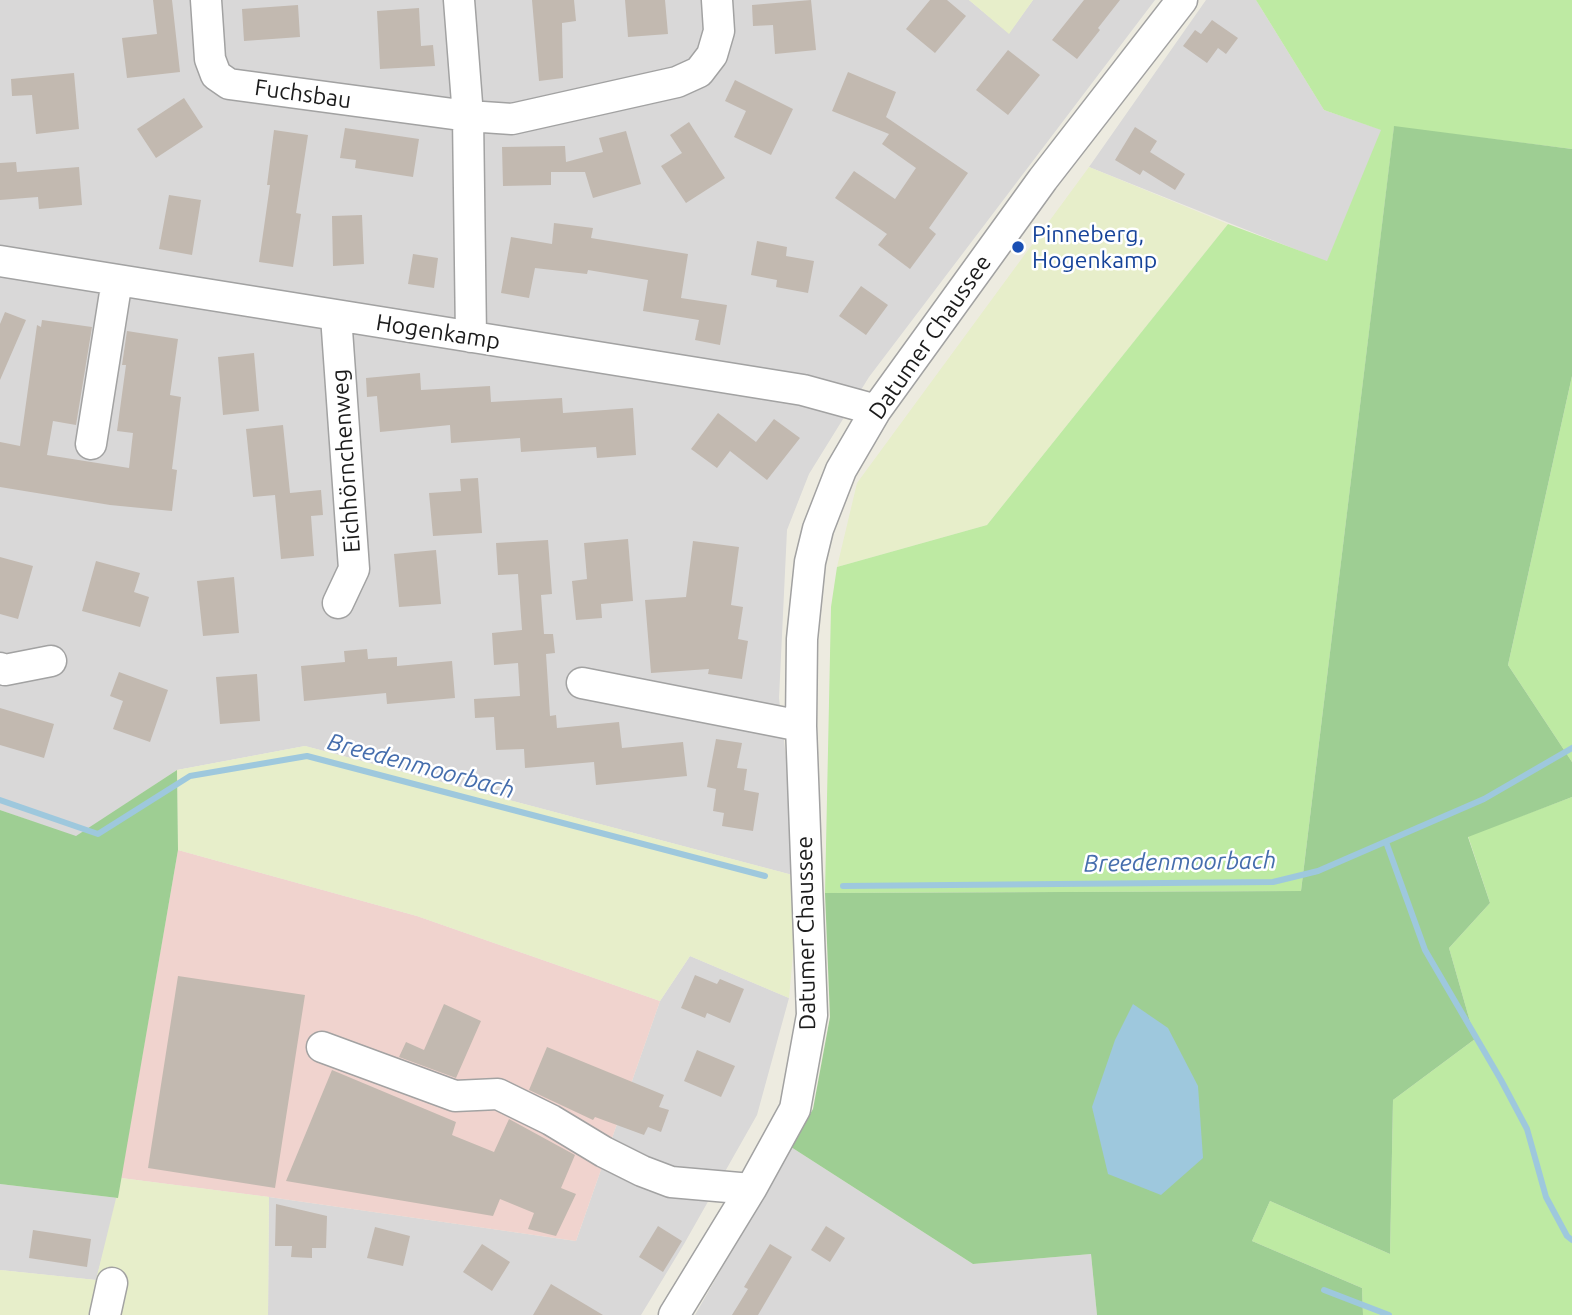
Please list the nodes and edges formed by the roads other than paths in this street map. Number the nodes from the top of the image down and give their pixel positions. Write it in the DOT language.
graph roads {
  1 [pos="206,0"];
  2 [pos="459,0"];
  3 [pos="717,0"];
  4 [pos="1182,0"];
  5 [pos="468,116"];
  6 [pos="0,261"];
  7 [pos="117,280"];
  8 [pos="336,316"];
  9 [pos="471,337"];
  10 [pos="876,410"];
  11 [pos="91,444"];
  12 [pos="338,603"];
  13 [pos="51,662"];
  14 [pos="0,668"];
  15 [pos="582,683"];
  16 [pos="801,726"];
  17 [pos="322,1047"];
  18 [pos="751,1189"];
  19 [pos="112,1283"];
  20 [pos="105,1315"];
  21 [pos="674,1315"];
  1 -- 5 [label="street, Fuchsbau"];
  2 -- 5 [label="street"];
  3 -- 5 [label="street, Fuchsbau"];
  4 -- 10 [label="street, Datumer Chaussee"];
  5 -- 9 [label="street"];
  6 -- 7 [label="street, Hogenkamp"];
  7 -- 8 [label="street, Hogenkamp"];
  7 -- 11 [label="street"];
  8 -- 9 [label="street, Hogenkamp"];
  8 -- 12 [label="street, Eichhörnchenweg"];
  9 -- 10 [label="street, Hogenkamp"];
  10 -- 16 [label="street, Datumer Chaussee"];
  13 -- 14 [label="street"];
  15 -- 16 [label="street"];
  16 -- 18 [label="street, Datumer Chaussee"];
  17 -- 18 [label="street"];
  18 -- 21 [label="street, Datumer Chaussee"];
  19 -- 20 [label="street"];
}
